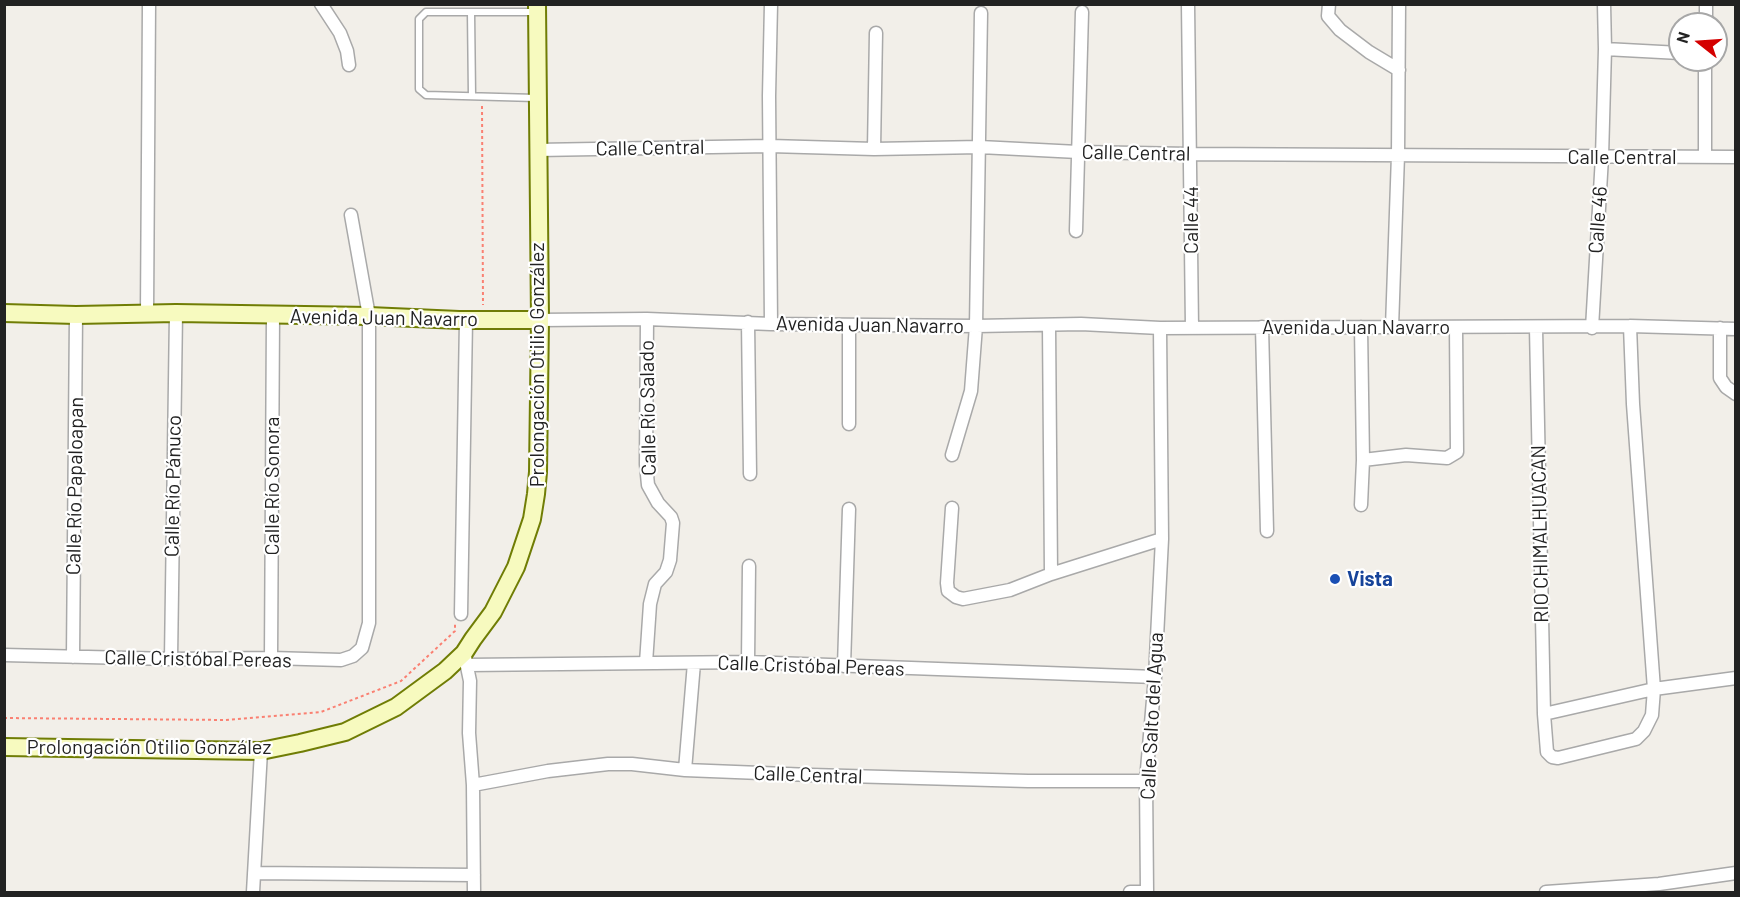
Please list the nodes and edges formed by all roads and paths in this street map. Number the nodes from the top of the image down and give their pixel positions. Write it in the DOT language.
graph roads {
  1 [pos="149,4"];
  2 [pos="321,4"];
  3 [pos="771,4"];
  4 [pos="1188,4"];
  5 [pos="1329,4"];
  6 [pos="1399,4"];
  7 [pos="1604,4"];
  8 [pos="537,8"];
  9 [pos="471,12"];
  10 [pos="1082,12"];
  11 [pos="981,13"];
  12 [pos="876,33"];
  13 [pos="1605,49"];
  14 [pos="1668,52"];
  15 [pos="349,65"];
  16 [pos="1398,70"];
  17 [pos="1705,72"];
  18 [pos="472,96"];
  19 [pos="536,98"];
  20 [pos="770,146"];
  21 [pos="980,147"];
  22 [pos="874,149"];
  23 [pos="537,150"];
  24 [pos="1078,152"];
  25 [pos="1191,154"];
  26 [pos="1398,155"];
  27 [pos="1705,156"];
  28 [pos="1602,157"];
  29 [pos="1736,157"];
  30 [pos="351,214"];
  31 [pos="1076,231"];
  32 [pos="4,313"];
  33 [pos="147,313"];
  34 [pos="176,314"];
  35 [pos="76,315"];
  36 [pos="273,315"];
  37 [pos="369,316"];
  38 [pos="647,319"];
  39 [pos="466,320"];
  40 [pos="540,320"];
  41 [pos="748,322"];
  42 [pos="771,324"];
  43 [pos="849,325"];
  44 [pos="1049,325"];
  45 [pos="975,326"];
  46 [pos="1262,327"];
  47 [pos="1361,327"];
  48 [pos="1392,327"];
  49 [pos="1456,327"];
  50 [pos="1630,327"];
  51 [pos="1160,328"];
  52 [pos="1192,328"];
  53 [pos="1536,328"];
  54 [pos="1592,328"];
  55 [pos="1720,328"];
  56 [pos="1736,329"];
  57 [pos="1736,394"];
  58 [pos="849,424"];
  59 [pos="952,455"];
  60 [pos="1363,460"];
  61 [pos="750,474"];
  62 [pos="1361,505"];
  63 [pos="952,508"];
  64 [pos="849,509"];
  65 [pos="1267,531"];
  66 [pos="1162,539"];
  67 [pos="749,566"];
  68 [pos="1051,574"];
  69 [pos="460,614"];
  70 [pos="4,655"];
  71 [pos="73,657"];
  72 [pos="270,658"];
  73 [pos="171,659"];
  74 [pos="465,659"];
  75 [pos="748,662"];
  76 [pos="646,663"];
  77 [pos="694,663"];
  78 [pos="844,666"];
  79 [pos="1155,677"];
  80 [pos="1736,678"];
  81 [pos="1654,689"];
  82 [pos="1544,714"];
  83 [pos="4,747"];
  84 [pos="261,751"];
  85 [pos="685,770"];
  86 [pos="1146,781"];
  87 [pos="473,785"];
  88 [pos="254,873"];
  89 [pos="1736,873"];
  90 [pos="474,875"];
  91 [pos="1660,888"];
  92 [pos="253,892"];
  93 [pos="474,892"];
  94 [pos="1130,892"];
  95 [pos="1147,892"];
  96 [pos="1546,892"];
  97 [pos="1559,892"];
  1 -- 33 [label="street"];
  2 -- 15 [label="street"];
  3 -- 20 [label="street"];
  4 -- 25 [label="street, Calle 44"];
  5 -- 16 [label="street"];
  6 -- 16 [label="street"];
  7 -- 13 [label="street, Calle 46"];
  8 -- 9 [label="lane"];
  8 -- 19 [label="main road, Prolongación Otilio González"];
  9 -- 18 [label="lane"];
  9 -- 18 [label="lane"];
  10 -- 24 [label="street"];
  11 -- 21 [label="street"];
  12 -- 22 [label="street"];
  13 -- 14 [label="street"];
  13 -- 28 [label="street, Calle 46"];
  16 -- 26 [label="street"];
  17 -- 27 [label="street"];
  18 -- 19 [label="lane"];
  19 -- 23 [label="main road, Prolongación Otilio González"];
  20 -- 22 [label="street, Calle Central"];
  20 -- 23 [label="street, Calle Central"];
  20 -- 42 [label="street"];
  21 -- 22 [label="street, Calle Central"];
  21 -- 24 [label="street, Calle Central"];
  21 -- 45 [label="street"];
  23 -- 40 [label="main road, Prolongación Otilio González"];
  24 -- 25 [label="street, Calle Central"];
  24 -- 31 [label="street"];
  25 -- 26 [label="street, Calle Central"];
  25 -- 52 [label="street, Calle 44"];
  26 -- 28 [label="street, Calle Central"];
  26 -- 48 [label="street"];
  27 -- 28 [label="street, Calle Central"];
  27 -- 29 [label="street, Calle Central"];
  28 -- 54 [label="street, Calle 46"];
  30 -- 37 [label="street"];
  32 -- 35 [label="main road, Avenida Juan Navarro"];
  33 -- 34 [label="main road, Avenida Juan Navarro"];
  33 -- 35 [label="main road, Avenida Juan Navarro"];
  34 -- 36 [label="main road, Avenida Juan Navarro"];
  34 -- 73 [label="street, Calle Río Pánuco"];
  35 -- 71 [label="street, Calle Río Papaloapan"];
  36 -- 37 [label="main road, Avenida Juan Navarro"];
  36 -- 72 [label="street, Calle Río Sonora"];
  37 -- 39 [label="main road, Avenida Juan Navarro"];
  37 -- 72 [label="street, Calle Cristóbal Pereas"];
  38 -- 40 [label="street, Avenida Juan Navarro"];
  38 -- 41 [label="street, Avenida Juan Navarro"];
  38 -- 76 [label="street, Calle Río Salado"];
  39 -- 40 [label="main road, Avenida Juan Navarro"];
  39 -- 69 [label="street"];
  40 -- 74 [label="main road, Prolongación Otilio González"];
  41 -- 42 [label="street, Avenida Juan Navarro"];
  41 -- 61 [label="street"];
  42 -- 43 [label="street, Avenida Juan Navarro"];
  43 -- 45 [label="street, Avenida Juan Navarro"];
  43 -- 58 [label="street"];
  44 -- 45 [label="street, Avenida Juan Navarro"];
  44 -- 51 [label="street, Avenida Juan Navarro"];
  44 -- 68 [label="street"];
  45 -- 59 [label="street"];
  46 -- 47 [label="street, Avenida Juan Navarro"];
  46 -- 52 [label="street, Avenida Juan Navarro"];
  46 -- 65 [label="street"];
  47 -- 48 [label="street, Avenida Juan Navarro"];
  47 -- 60 [label="street"];
  48 -- 49 [label="street, Avenida Juan Navarro"];
  49 -- 53 [label="street, Avenida Juan Navarro"];
  49 -- 60 [label="street"];
  50 -- 54 [label="street, Avenida Juan Navarro"];
  50 -- 55 [label="street, Avenida Juan Navarro"];
  50 -- 81 [label="street"];
  51 -- 52 [label="street, Avenida Juan Navarro"];
  51 -- 66 [label="street, Calle Salto del Agua"];
  53 -- 54 [label="street, Avenida Juan Navarro"];
  53 -- 82 [label="street, RIO CHIMALHUACAN"];
  55 -- 56 [label="street, Avenida Juan Navarro"];
  55 -- 57 [label="street"];
  60 -- 62 [label="street"];
  63 -- 68 [label="street"];
  64 -- 78 [label="street"];
  66 -- 68 [label="street"];
  66 -- 79 [label="street, Calle Salto del Agua"];
  67 -- 75 [label="street"];
  70 -- 71 [label="street, Calle Cristóbal Pereas"];
  71 -- 73 [label="street, Calle Cristóbal Pereas"];
  72 -- 73 [label="street, Calle Cristóbal Pereas"];
  74 -- 76 [label="street, Calle Cristóbal Pereas"];
  74 -- 84 [label="main road, Prolongación Otilio González"];
  74 -- 87 [label="street"];
  75 -- 77 [label="street, Calle Cristóbal Pereas"];
  75 -- 78 [label="street, Calle Cristóbal Pereas"];
  76 -- 77 [label="street, Calle Cristóbal Pereas"];
  77 -- 85 [label="street"];
  78 -- 79 [label="street, Calle Cristóbal Pereas"];
  79 -- 86 [label="street, Calle Salto del Agua"];
  80 -- 81 [label="street"];
  81 -- 82 [label="street"];
  81 -- 82 [label="street, RIO CHIMALHUACAN"];
  83 -- 84 [label="main road, Prolongación Otilio González"];
  84 -- 88 [label="street"];
  85 -- 86 [label="street, Calle Central"];
  85 -- 87 [label="street, Calle Central"];
  86 -- 95 [label="street, Calle Salto del Agua"];
  87 -- 90 [label="street"];
  88 -- 90 [label="street"];
  88 -- 92 [label="street"];
  89 -- 91 [label="street"];
  90 -- 93 [label="street"];
  91 -- 97 [label="street"];
  94 -- 95 [label="street"];
  96 -- 97 [label="street"];
}
